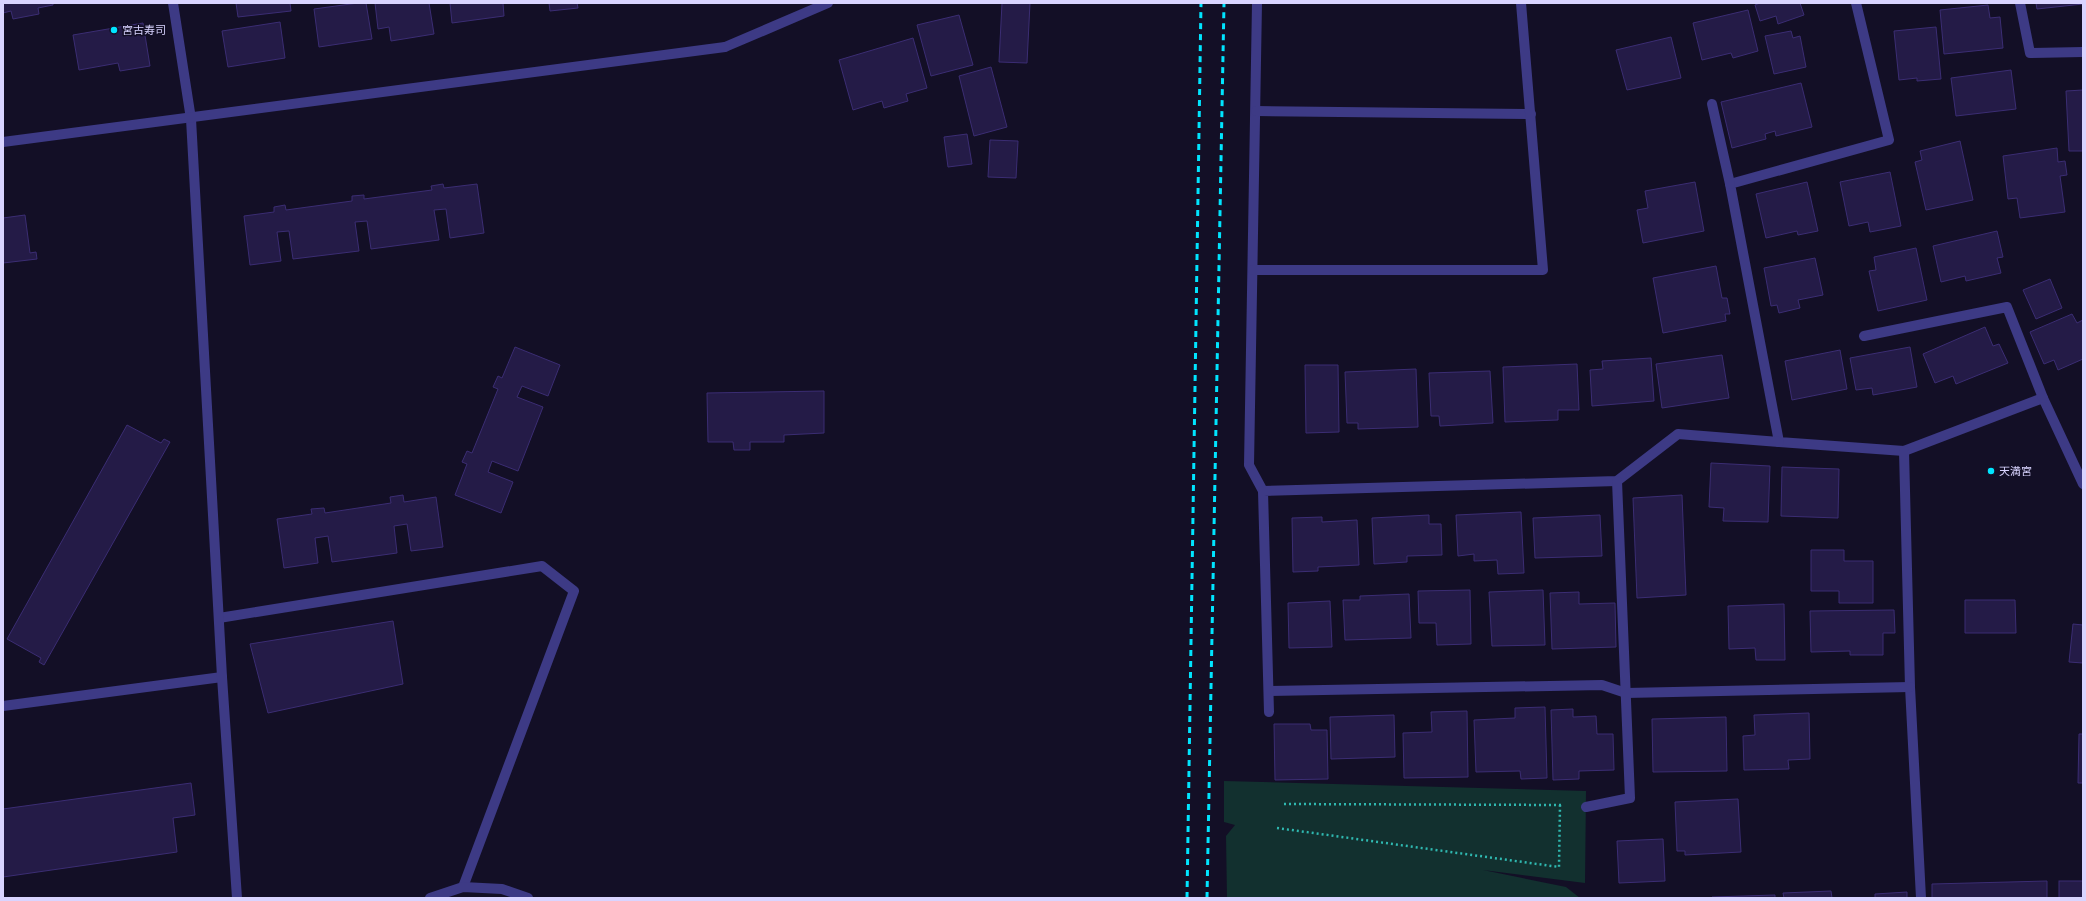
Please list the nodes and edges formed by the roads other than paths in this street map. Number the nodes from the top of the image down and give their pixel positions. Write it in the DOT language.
graph roads {
  1 [pos="172,3"];
  2 [pos="828,3"];
  3 [pos="1257,3"];
  4 [pos="1522,3"];
  5 [pos="1856,3"];
  6 [pos="2020,3"];
  7 [pos="2083,52"];
  8 [pos="1712,104"];
  9 [pos="1256,111"];
  10 [pos="1531,114"];
  11 [pos="191,119"];
  12 [pos="3,142"];
  13 [pos="1730,184"];
  14 [pos="1253,270"];
  15 [pos="1864,336"];
  16 [pos="2043,398"];
  17 [pos="1779,442"];
  18 [pos="1904,451"];
  19 [pos="1617,480"];
  20 [pos="2083,484"];
  21 [pos="1263,491"];
  22 [pos="219,618"];
  23 [pos="222,677"];
  24 [pos="1910,687"];
  25 [pos="1269,691"];
  26 [pos="1626,693"];
  27 [pos="3,706"];
  28 [pos="1269,712"];
  29 [pos="1586,806"];
  30 [pos="464,887"];
  31 [pos="237,898"];
  32 [pos="430,898"];
  33 [pos="528,898"];
  34 [pos="1921,898"];
  1 -- 11 [label="street"];
  2 -- 11 [label="street"];
  3 -- 9 [label="street"];
  4 -- 10 [label="street"];
  5 -- 13 [label="street"];
  6 -- 7 [label="street"];
  8 -- 13 [label="street"];
  9 -- 10 [label="street"];
  9 -- 14 [label="street"];
  10 -- 14 [label="street"];
  11 -- 12 [label="street"];
  11 -- 22 [label="street"];
  13 -- 17 [label="street"];
  14 -- 21 [label="street"];
  15 -- 16 [label="street"];
  16 -- 18 [label="street"];
  16 -- 20 [label="street"];
  17 -- 18 [label="street"];
  17 -- 19 [label="street"];
  18 -- 24 [label="street"];
  19 -- 21 [label="street"];
  19 -- 26 [label="street"];
  21 -- 25 [label="street"];
  22 -- 23 [label="street"];
  22 -- 30 [label="street"];
  23 -- 27 [label="street"];
  23 -- 31 [label="street"];
  24 -- 26 [label="street"];
  24 -- 34 [label="street"];
  25 -- 26 [label="street"];
  25 -- 28 [label="street"];
  26 -- 29 [label="street"];
  30 -- 32 [label="street"];
  30 -- 33 [label="street"];
}
